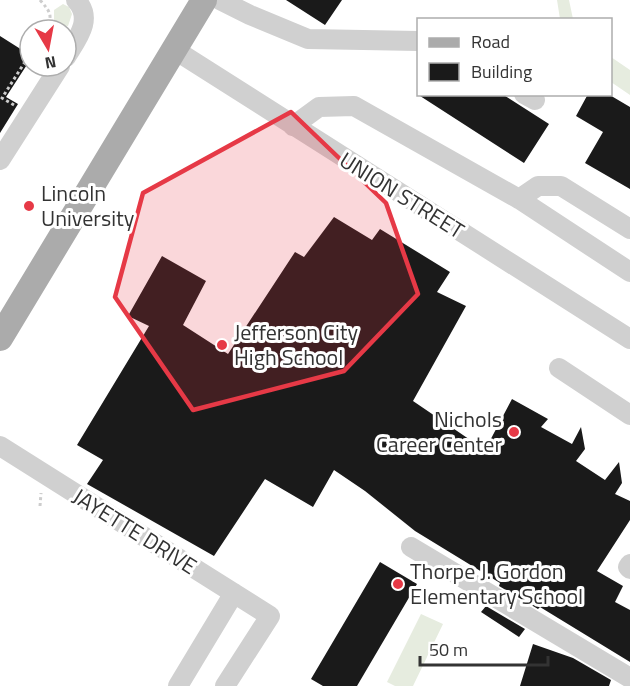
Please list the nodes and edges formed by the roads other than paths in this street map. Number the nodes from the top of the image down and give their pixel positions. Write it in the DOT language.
graph roads {
  1 [pos="76,0"];
  2 [pos="204,0"];
  3 [pos="220,0"];
  4 [pos="241,5"];
  5 [pos="78,37"];
  6 [pos="417,41"];
  7 [pos="176,50"];
  8 [pos="52,78"];
  9 [pos="293,126"];
  10 [pos="0,160"];
  11 [pos="519,199"];
  12 [pos="630,229"];
  13 [pos="630,272"];
  14 [pos="0,338"];
  15 [pos="630,339"];
  16 [pos="559,368"];
  17 [pos="630,415"];
  18 [pos="0,446"];
  19 [pos="411,547"];
  20 [pos="234,593"];
  21 [pos="630,678"];
  22 [pos="178,686"];
  23 [pos="225,686"];
  1 -- 5 [label="street"];
  2 -- 7 [label="main road"];
  3 -- 4 [label="street"];
  4 -- 6 [label="street"];
  7 -- 9 [label="street, UNION STREET"];
  7 -- 14 [label="main road"];
  8 -- 10 [label="street"];
  9 -- 11 [label="street"];
  9 -- 15 [label="street, UNION STREET"];
  11 -- 12 [label="street"];
  11 -- 13 [label="street"];
  16 -- 17 [label="street"];
  18 -- 20 [label="street, JAYETTE DRIVE"];
  19 -- 21 [label="street"];
  20 -- 22 [label="street"];
  20 -- 23 [label="street, JAYETTE DRIVE"];
}
